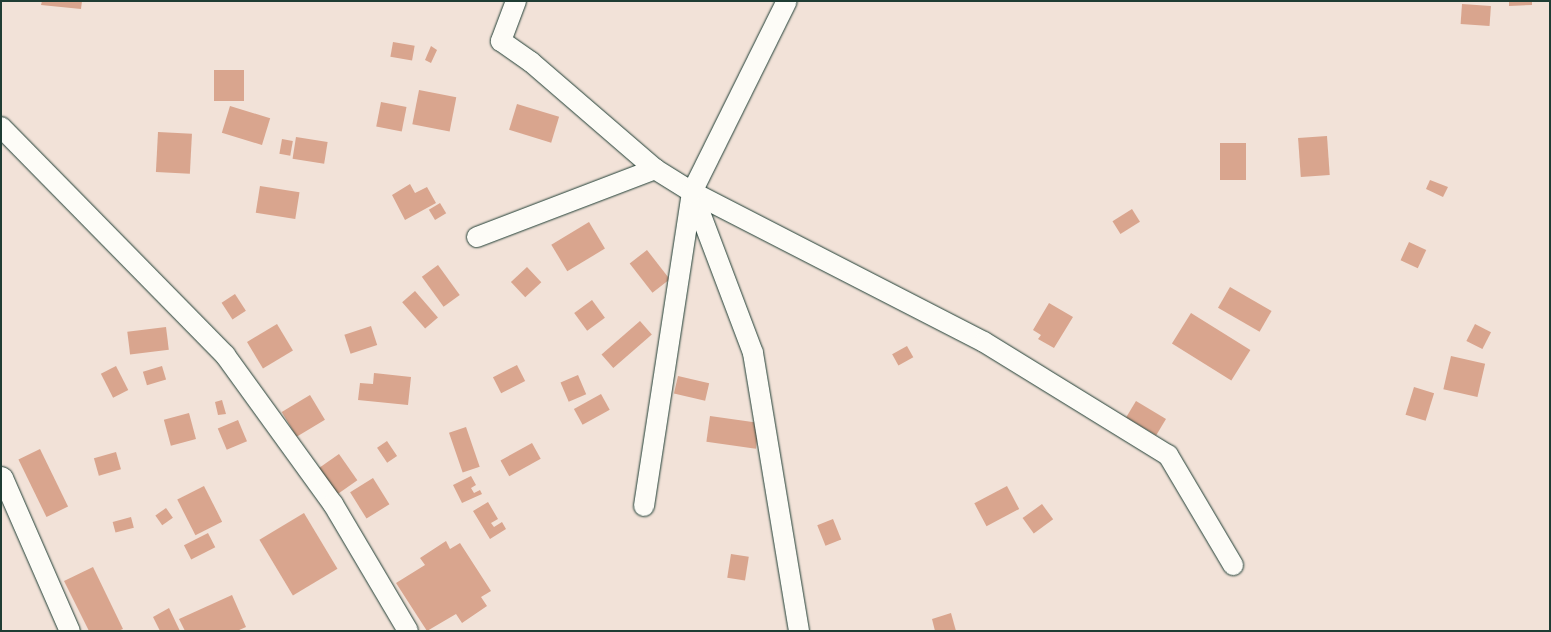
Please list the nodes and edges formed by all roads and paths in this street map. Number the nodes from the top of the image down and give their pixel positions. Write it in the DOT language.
graph roads {
  1 [pos="516,1"];
  2 [pos="788,1"];
  3 [pos="1,127"];
  4 [pos="655,169"];
  5 [pos="692,192"];
  6 [pos="477,237"];
  7 [pos="1,477"];
  8 [pos="644,506"];
  9 [pos="1233,565"];
  10 [pos="70,631"];
  11 [pos="408,631"];
  12 [pos="799,631"];
  1 -- 4 [label="street"];
  2 -- 5 [label="street"];
  3 -- 11 [label="street"];
  4 -- 5 [label="street"];
  4 -- 6 [label="street"];
  5 -- 8 [label="street"];
  5 -- 9 [label="street"];
  5 -- 12 [label="street"];
  7 -- 10 [label="street"];
}
